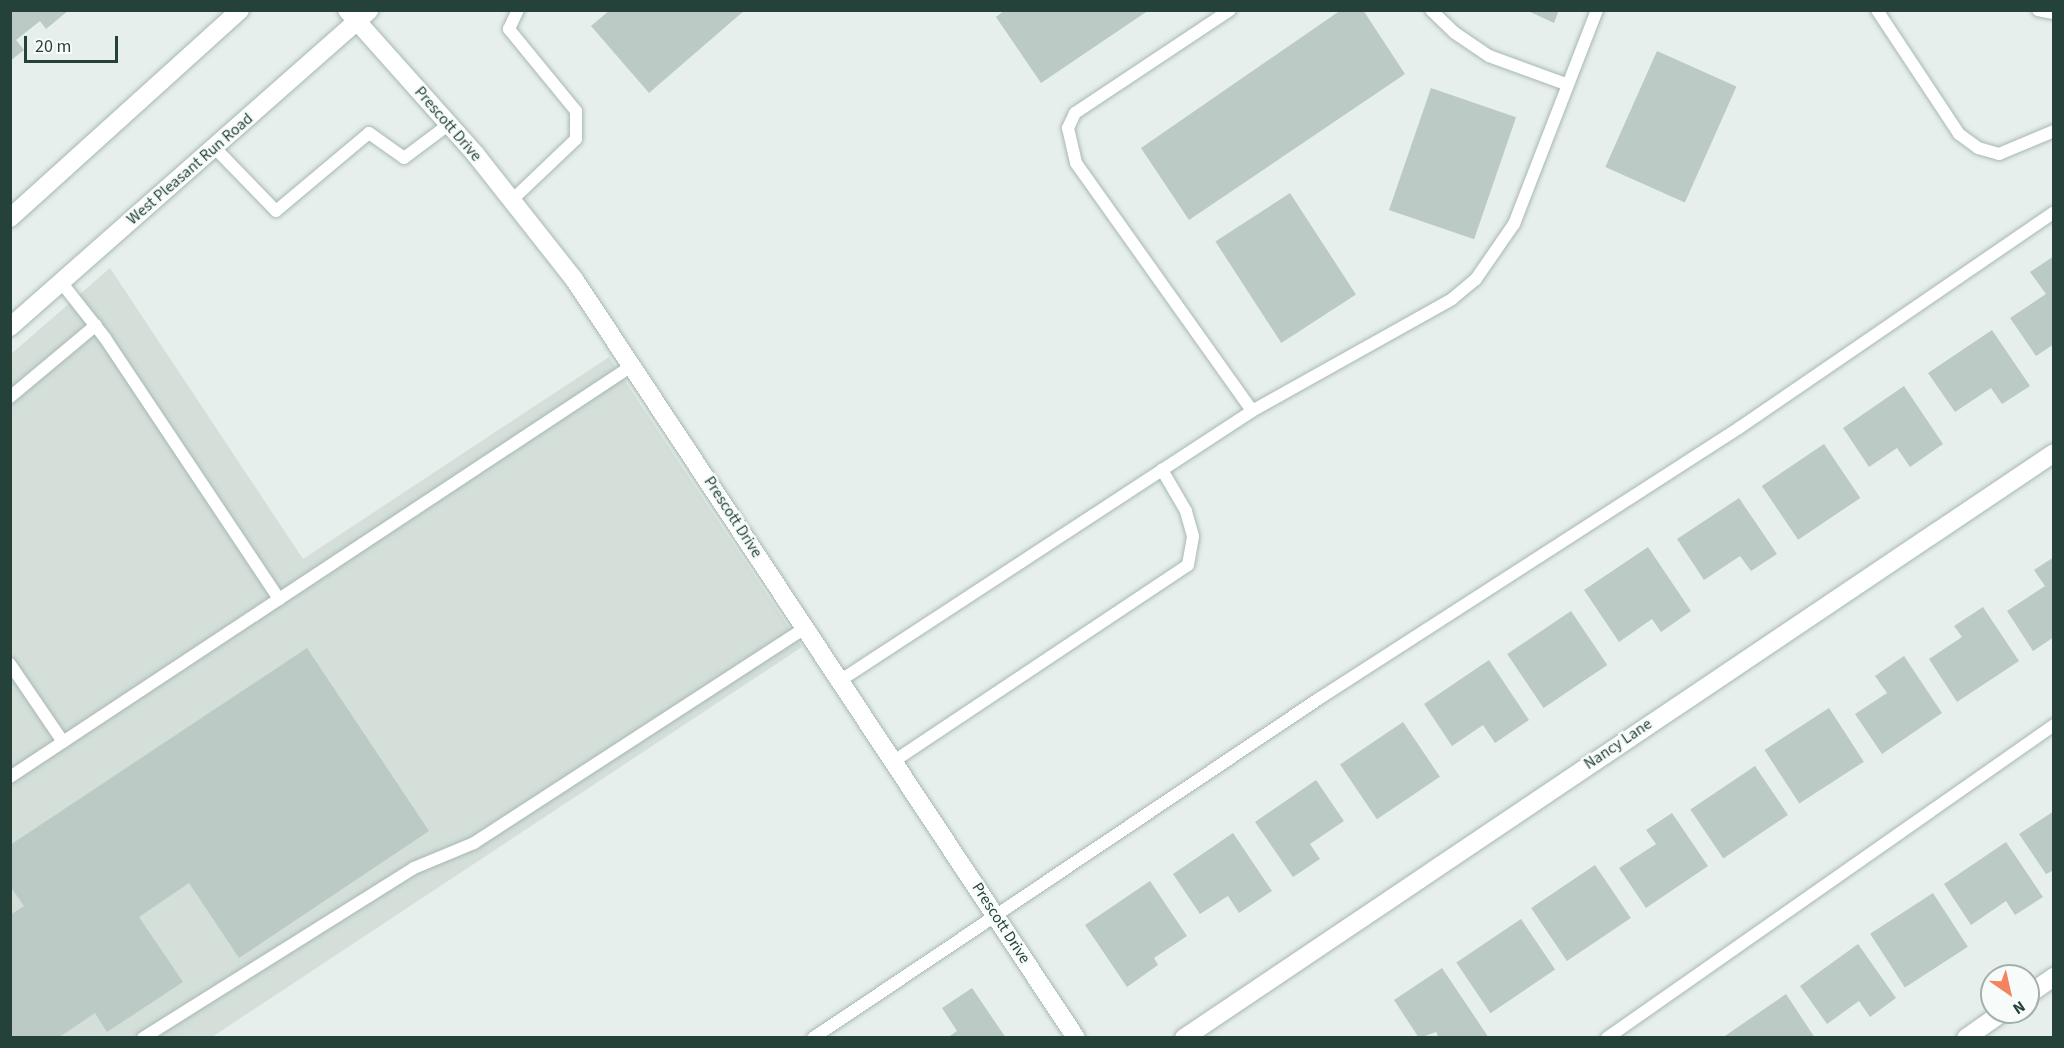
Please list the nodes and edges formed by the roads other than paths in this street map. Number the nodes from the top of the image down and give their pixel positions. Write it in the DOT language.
graph roads {
  1 [pos="240,10"];
  2 [pos="518,10"];
  3 [pos="1230,10"];
  4 [pos="1431,10"];
  5 [pos="1597,10"];
  6 [pos="1876,10"];
  7 [pos="2038,10"];
  8 [pos="2054,13"];
  9 [pos="358,14"];
  10 [pos="1566,84"];
  11 [pos="448,125"];
  12 [pos="2054,131"];
  13 [pos="214,147"];
  14 [pos="511,201"];
  15 [pos="2054,212"];
  16 [pos="10,218"];
  17 [pos="61,282"];
  18 [pos="96,325"];
  19 [pos="10,327"];
  20 [pos="633,365"];
  21 [pos="10,397"];
  22 [pos="1252,411"];
  23 [pos="2054,453"];
  24 [pos="1162,470"];
  25 [pos="279,599"];
  26 [pos="806,627"];
  27 [pos="10,664"];
  28 [pos="841,680"];
  29 [pos="2054,725"];
  30 [pos="63,742"];
  31 [pos="894,761"];
  32 [pos="10,777"];
  33 [pos="997,916"];
  34 [pos="2054,977"];
  35 [pos="2040,987"];
  36 [pos="1986,1024"];
  37 [pos="143,1038"];
  38 [pos="813,1038"];
  39 [pos="1076,1038"];
  40 [pos="1184,1038"];
  41 [pos="1607,1038"];
  42 [pos="1966,1038"];
  1 -- 16 [label="street"];
  2 -- 14 [label="lane"];
  3 -- 22 [label="lane"];
  4 -- 10 [label="lane"];
  5 -- 10 [label="lane"];
  6 -- 12 [label="lane"];
  7 -- 8 [label="lane"];
  9 -- 11 [label="street, Prescott Drive"];
  9 -- 13 [label="street, West Pleasant Run Road"];
  10 -- 22 [label="lane"];
  11 -- 13 [label="lane"];
  11 -- 14 [label="street, Prescott Drive"];
  13 -- 17 [label="street, West Pleasant Run Road"];
  14 -- 20 [label="street, Prescott Drive"];
  15 -- 33 [label="lane"];
  17 -- 18 [label="lane"];
  17 -- 19 [label="street, West Pleasant Run Road"];
  18 -- 21 [label="lane"];
  18 -- 25 [label="lane"];
  20 -- 25 [label="lane"];
  20 -- 26 [label="street, Prescott Drive"];
  22 -- 24 [label="lane"];
  23 -- 40 [label="street, Nancy Lane"];
  24 -- 28 [label="lane"];
  24 -- 31 [label="lane"];
  25 -- 30 [label="lane"];
  26 -- 28 [label="street, Prescott Drive"];
  26 -- 37 [label="lane"];
  27 -- 30 [label="lane"];
  28 -- 31 [label="street, Prescott Drive"];
  29 -- 41 [label="lane"];
  30 -- 32 [label="lane"];
  31 -- 33 [label="street, Prescott Drive"];
  33 -- 38 [label="lane"];
  33 -- 39 [label="street, Prescott Drive"];
  34 -- 35 [label="street"];
  36 -- 42 [label="street"];
}
